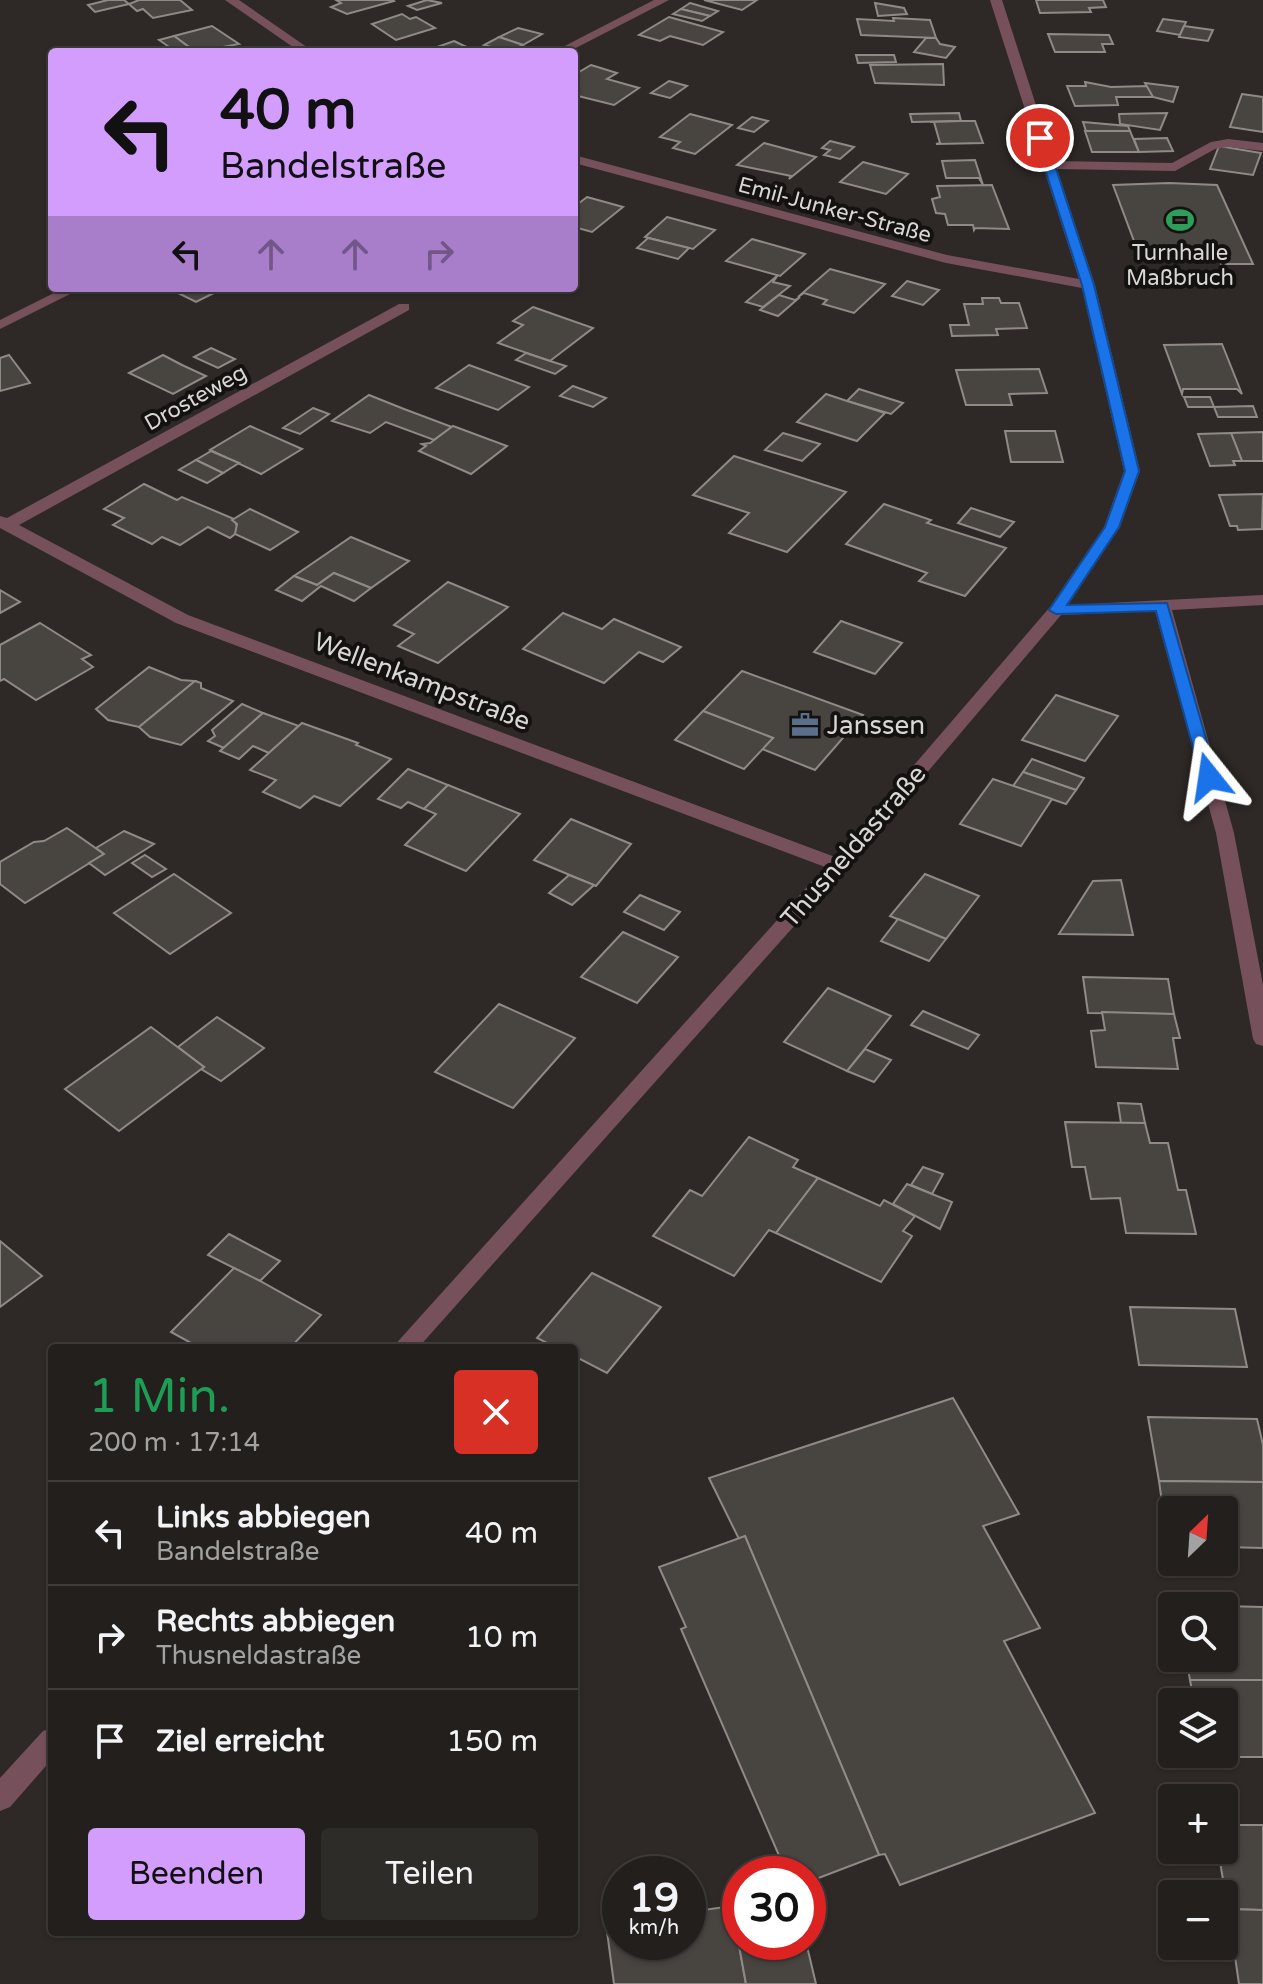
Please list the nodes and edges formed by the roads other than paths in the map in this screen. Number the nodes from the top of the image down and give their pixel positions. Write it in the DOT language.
graph roads {
  1 [pos="231,0"];
  2 [pos="663,0"];
  3 [pos="996,0"];
  4 [pos="302,48"];
  5 [pos="567,48"];
  6 [pos="1263,147"];
  7 [pos="578,160"];
  8 [pos="1049,165"];
  9 [pos="1088,285"];
  10 [pos="67,292"];
  11 [pos="404,307"];
  12 [pos="0,325"];
  13 [pos="3,523"];
  14 [pos="1263,600"];
  15 [pos="1162,606"];
  16 [pos="1056,610"];
  17 [pos="838,865"];
  18 [pos="1263,1039"];
  19 [pos="408,1344"];
  20 [pos="48,1744"];
  21 [pos="0,1798"];
  1 -- 4 [label="street"];
  2 -- 5 [label="street"];
  3 -- 8 [label="street, Thusneldastraße"];
  6 -- 8 [label="street"];
  7 -- 9 [label="street, Emil-Junker-Straße"];
  8 -- 9 [label="street, Thusneldastraße"];
  9 -- 16 [label="street, Thusneldastraße"];
  10 -- 12 [label="street"];
  11 -- 13 [label="street, Drosteweg"];
  13 -- 17 [label="street, Wellenkampstraße"];
  14 -- 15 [label="street"];
  15 -- 16 [label="street"];
  15 -- 18 [label="street"];
  16 -- 17 [label="street, Thusneldastraße"];
  17 -- 19 [label="street, Thusneldastraße"];
  20 -- 21 [label="street"];
}
